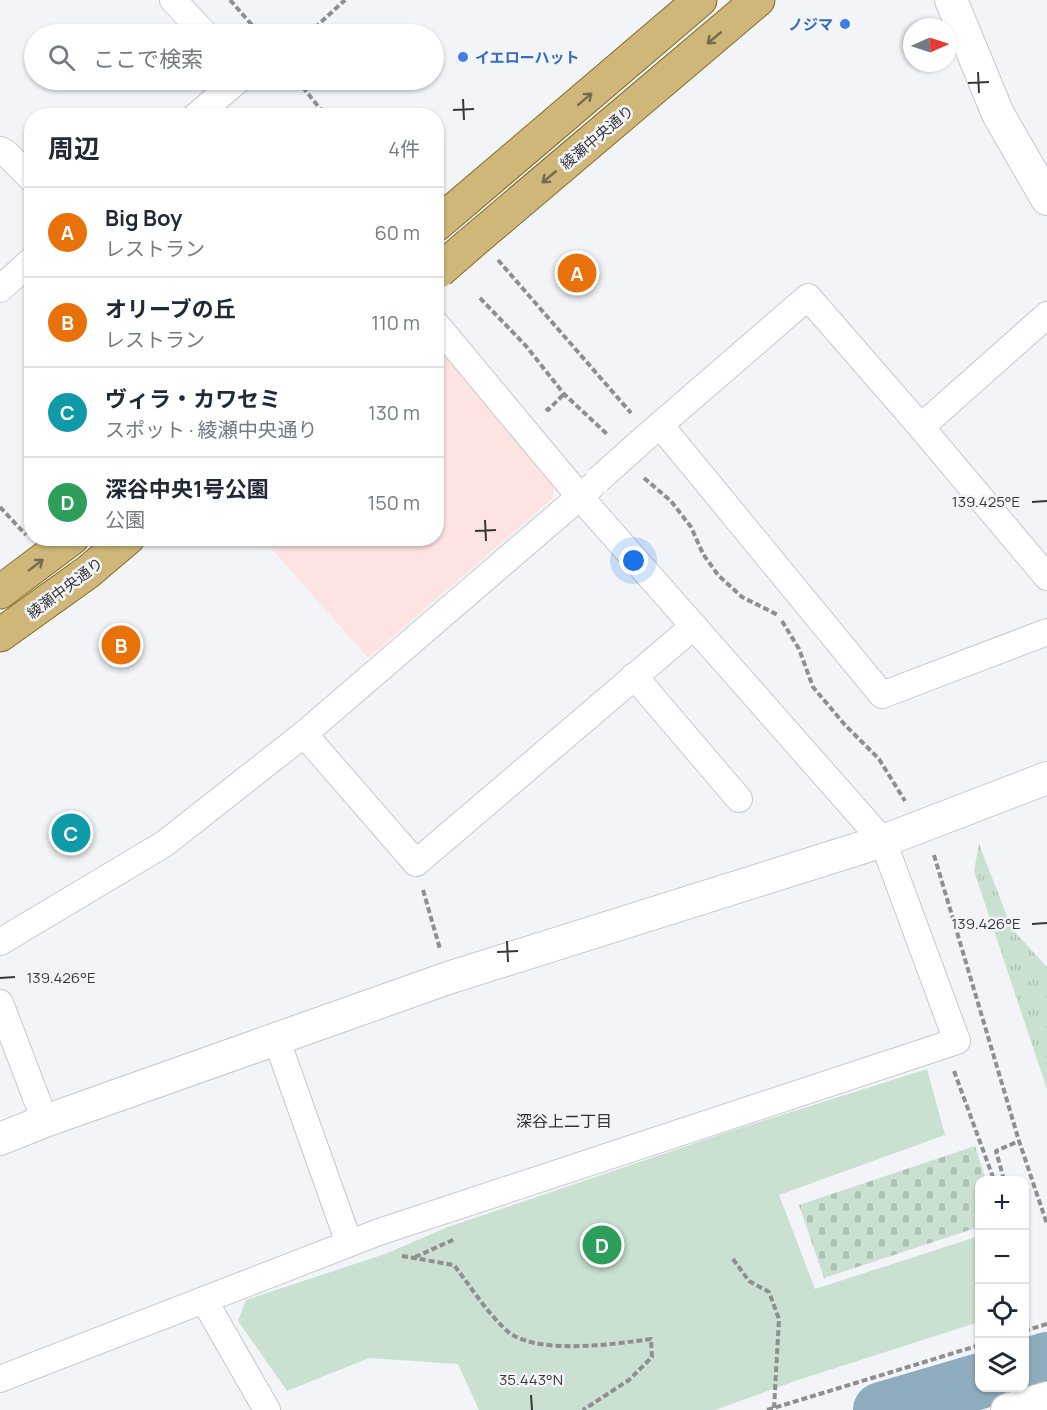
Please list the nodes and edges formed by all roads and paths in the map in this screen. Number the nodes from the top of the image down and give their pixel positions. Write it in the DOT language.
graph roads {
  1 [pos="173,0"];
  2 [pos="230,0"];
  3 [pos="345,0"];
  4 [pos="700,0"];
  5 [pos="758,0"];
  6 [pos="951,0"];
  7 [pos="196,24"];
  8 [pos="251,24"];
  9 [pos="319,24"];
  10 [pos="226,90"];
  11 [pos="305,90"];
  12 [pos="205,108"];
  13 [pos="320,108"];
  14 [pos="0,150"];
  15 [pos="24,171"];
  16 [pos="1042,181"];
  17 [pos="444,218"];
  18 [pos="481,248"];
  19 [pos="24,267"];
  20 [pos="444,270"];
  21 [pos="0,289"];
  22 [pos="1047,315"];
  23 [pos="444,333"];
  24 [pos="564,394"];
  25 [pos="540,402"];
  26 [pos="921,427"];
  27 [pos="652,432"];
  28 [pos="589,489"];
  29 [pos="0,507"];
  30 [pos="24,534"];
  31 [pos="61,546"];
  32 [pos="119,546"];
  33 [pos="1047,577"];
  34 [pos="0,592"];
  35 [pos="694,626"];
  36 [pos="1047,632"];
  37 [pos="0,635"];
  38 [pos="634,676"];
  39 [pos="304,734"];
  40 [pos="1047,778"];
  41 [pos="739,799"];
  42 [pos="883,841"];
  43 [pos="416,863"];
  44 [pos="0,942"];
  45 [pos="448,978"];
  46 [pos="0,1004"];
  47 [pos="276,1038"];
  48 [pos="944,1045"];
  49 [pos="45,1121"];
  50 [pos="0,1139"];
  51 [pos="993,1176"];
  52 [pos="1003,1176"];
  53 [pos="1047,1224"];
  54 [pos="379,1232"];
  55 [pos="349,1243"];
  56 [pos="733,1259"];
  57 [pos="204,1300"];
  58 [pos="1047,1324"];
  59 [pos="1029,1329"];
  60 [pos="975,1347"];
  61 [pos="0,1379"];
  62 [pos="1047,1398"];
  63 [pos="774,1408"];
  64 [pos="267,1410"];
  65 [pos="584,1410"];
  66 [pos="767,1410"];
  67 [pos="1007,1410"];
  1 -- 7 [label="street"];
  2 -- 8 [label="path"];
  3 -- 9 [label="path"];
  17 -- 4 [label="main road, one-way"];
  5 -- 18 [label="main road, 綾瀬中央通り, one-way"];
  6 -- 16 [label="street"];
  10 -- 12 [label="street"];
  11 -- 13 [label="path"];
  14 -- 15 [label="street"];
  18 -- 20 [label="main road, 綾瀬中央通り, bridge"];
  18 -- 27 [label="path"];
  19 -- 21 [label="street"];
  22 -- 26 [label="street"];
  23 -- 28 [label="street"];
  24 -- 25 [label="path"];
  26 -- 27 [label="street"];
  26 -- 33 [label="street"];
  27 -- 28 [label="street, bridge"];
  27 -- 36 [label="street"];
  28 -- 35 [label="street"];
  28 -- 39 [label="street"];
  29 -- 30 [label="path"];
  34 -- 31 [label="main road, one-way"];
  32 -- 37 [label="main road, 綾瀬中央通り"];
  35 -- 38 [label="street"];
  35 -- 42 [label="street"];
  38 -- 41 [label="street"];
  38 -- 43 [label="street"];
  39 -- 43 [label="street"];
  39 -- 44 [label="street"];
  40 -- 42 [label="street"];
  42 -- 45 [label="street"];
  42 -- 48 [label="street"];
  43 -- 45 [label="path"];
  45 -- 47 [label="street"];
  46 -- 49 [label="street"];
  47 -- 49 [label="street"];
  47 -- 55 [label="street"];
  48 -- 51 [label="path"];
  48 -- 54 [label="street"];
  49 -- 50 [label="street"];
  52 -- 53 [label="path"];
  54 -- 55 [label="street"];
  54 -- 65 [label="path"];
  55 -- 57 [label="street"];
  56 -- 63 [label="path"];
  57 -- 61 [label="street"];
  57 -- 64 [label="street"];
  58 -- 59 [label="path"];
  60 -- 63 [label="path"];
  62 -- 67 [label="street"];
  63 -- 66 [label="path"];
}
